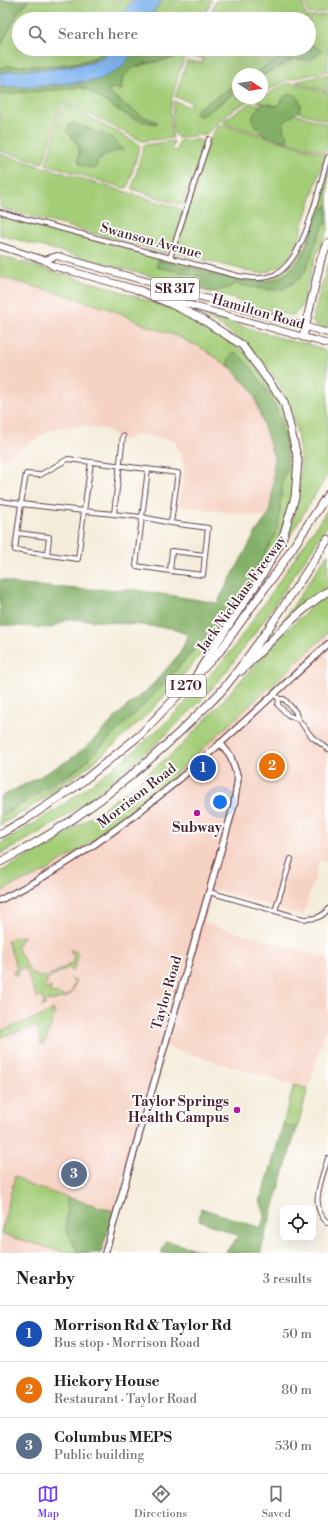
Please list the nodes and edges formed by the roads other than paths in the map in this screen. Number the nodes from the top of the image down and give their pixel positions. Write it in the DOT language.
graph roads {
  1 [pos="209,139"];
  2 [pos="328,158"];
  3 [pos="0,212"];
  4 [pos="328,243"];
  5 [pos="0,246"];
  6 [pos="170,258"];
  7 [pos="44,260"];
  8 [pos="138,290"];
  9 [pos="306,326"];
  10 [pos="328,333"];
  11 [pos="303,337"];
  12 [pos="328,344"];
  13 [pos="123,436"];
  14 [pos="91,462"];
  15 [pos="119,465"];
  16 [pos="148,469"];
  17 [pos="328,494"];
  18 [pos="0,501"];
  19 [pos="21,504"];
  20 [pos="84,511"];
  21 [pos="114,514"];
  22 [pos="142,518"];
  23 [pos="171,523"];
  24 [pos="18,533"];
  25 [pos="328,539"];
  26 [pos="47,554"];
  27 [pos="205,555"];
  28 [pos="170,571"];
  29 [pos="328,591"];
  30 [pos="328,644"];
  31 [pos="198,674"];
  32 [pos="223,689"];
  33 [pos="274,693"];
  34 [pos="278,699"];
  35 [pos="298,719"];
  36 [pos="220,743"];
  37 [pos="328,749"];
  38 [pos="0,834"];
  39 [pos="291,859"];
  40 [pos="0,862"];
  41 [pos="208,892"];
  42 [pos="0,900"];
  43 [pos="328,909"];
  44 [pos="275,911"];
  45 [pos="328,1158"];
  46 [pos="328,1224"];
  47 [pos="105,1253"];
  1 -- 6 [label="street"];
  2 -- 6 [label="street, Swanson Avenue"];
  3 -- 6 [label="street, Swanson Avenue"];
  4 -- 9 [label="highway"];
  5 -- 7 [label="main road, Hamilton Road / SR 317"];
  7 -- 8 [label="main road, Hamilton Road / SR 317"];
  7 -- 9 [label="main road, Hamilton Road / SR 317"];
  8 -- 11 [label="main road, Hamilton Road / SR 317"];
  8 -- 31 [label="highway"];
  9 -- 10 [label="main road, Hamilton Road / SR 317"];
  9 -- 11 [label="highway"];
  11 -- 12 [label="main road, Hamilton Road / SR 317"];
  13 -- 15 [label="street"];
  14 -- 15 [label="street"];
  14 -- 19 [label="street"];
  14 -- 20 [label="street"];
  15 -- 16 [label="street"];
  15 -- 21 [label="street"];
  16 -- 22 [label="street"];
  16 -- 23 [label="street"];
  17 -- 31 [label="highway, Jack Nicklaus Freeway / I 270"];
  18 -- 19 [label="street"];
  19 -- 20 [label="street"];
  19 -- 24 [label="street"];
  20 -- 21 [label="street"];
  20 -- 26 [label="street"];
  21 -- 22 [label="street"];
  22 -- 23 [label="street"];
  22 -- 28 [label="street"];
  23 -- 27 [label="street"];
  24 -- 26 [label="street"];
  24 -- 26 [label="street"];
  25 -- 32 [label="highway, I 270"];
  27 -- 28 [label="street"];
  27 -- 28 [label="street"];
  29 -- 32 [label="highway"];
  30 -- 33 [label="main road, Morrison Road"];
  31 -- 38 [label="highway, Jack Nicklaus Freeway / I 270"];
  32 -- 40 [label="highway, I 270"];
  33 -- 34 [label="street"];
  33 -- 36 [label="main road, Morrison Road"];
  34 -- 35 [label="street"];
  34 -- 35 [label="street"];
  35 -- 37 [label="street"];
  36 -- 41 [label="main road, Taylor Road"];
  36 -- 42 [label="main road, Morrison Road"];
  39 -- 44 [label="street"];
  41 -- 44 [label="street"];
  41 -- 47 [label="main road, Taylor Road"];
  43 -- 44 [label="street"];
  45 -- 46 [label="street"];
}
